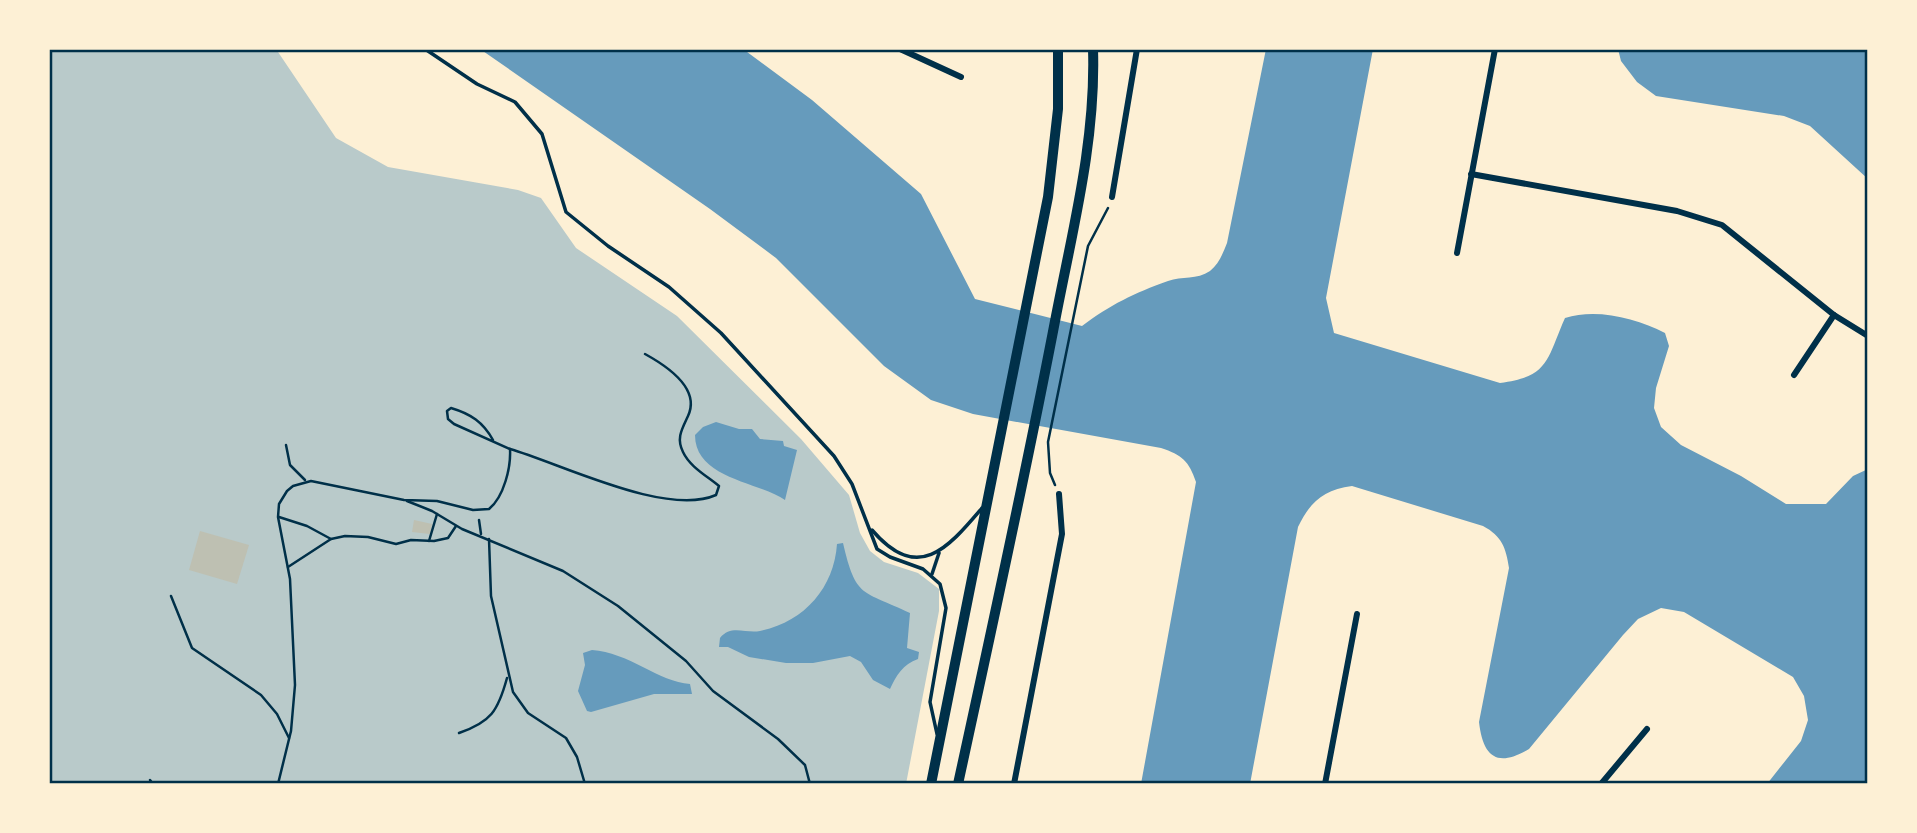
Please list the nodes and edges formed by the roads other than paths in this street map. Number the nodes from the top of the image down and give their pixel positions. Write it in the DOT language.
graph roads {
  1 [pos="425,49"];
  2 [pos="900,49"];
  3 [pos="1058,49"];
  4 [pos="1093,49"];
  5 [pos="1137,49"];
  6 [pos="1495,49"];
  7 [pos="961,77"];
  8 [pos="1471,174"];
  9 [pos="1112,197"];
  10 [pos="1457,253"];
  11 [pos="1834,315"];
  12 [pos="1868,336"];
  13 [pos="1794,375"];
  14 [pos="1059,494"];
  15 [pos="990,498"];
  16 [pos="870,529"];
  17 [pos="939,553"];
  18 [pos="932,574"];
  19 [pos="1357,614"];
  20 [pos="1647,729"];
  21 [pos="940,744"];
  22 [pos="931,784"];
  23 [pos="958,784"];
  24 [pos="1014,784"];
  25 [pos="1325,784"];
  26 [pos="1601,784"];
  1 -- 16 [label="lane"];
  2 -- 7 [label="street"];
  3 -- 15 [label="main road"];
  4 -- 23 [label="main road"];
  5 -- 9 [label="street"];
  6 -- 8 [label="street"];
  8 -- 10 [label="street"];
  8 -- 11 [label="street"];
  11 -- 12 [label="street"];
  11 -- 13 [label="street"];
  14 -- 24 [label="street"];
  15 -- 17 [label="lane"];
  15 -- 21 [label="main road"];
  16 -- 17 [label="lane"];
  16 -- 18 [label="lane"];
  17 -- 18 [label="lane"];
  18 -- 21 [label="lane"];
  19 -- 25 [label="street"];
  20 -- 26 [label="street"];
  21 -- 22 [label="main road"];
}
